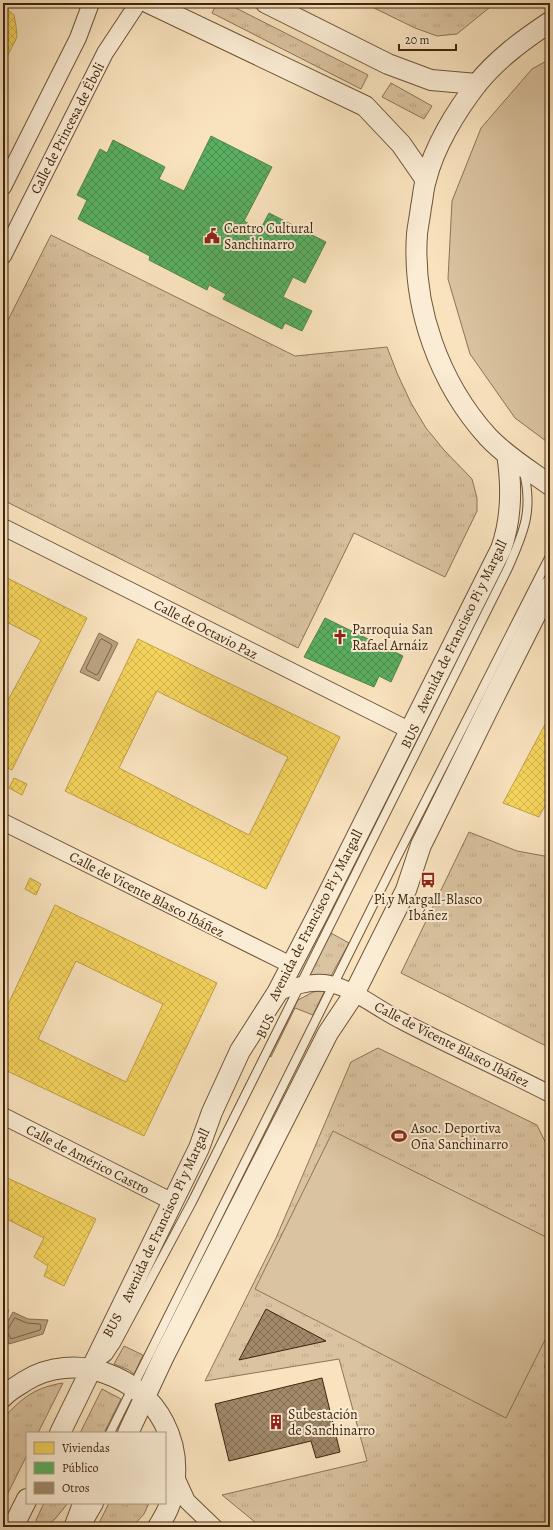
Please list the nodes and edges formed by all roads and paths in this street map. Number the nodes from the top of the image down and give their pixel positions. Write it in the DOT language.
graph roads {
  1 [pos="91,3"];
  2 [pos="138,3"];
  3 [pos="148,3"];
  4 [pos="266,3"];
  5 [pos="550,22"];
  6 [pos="477,84"];
  7 [pos="426,180"];
  8 [pos="3,187"];
  9 [pos="3,256"];
  10 [pos="514,460"];
  11 [pos="550,485"];
  12 [pos="3,527"];
  13 [pos="550,556"];
  14 [pos="550,586"];
  15 [pos="409,730"];
  16 [pos="3,822"];
  17 [pos="291,965"];
  18 [pos="300,985"];
  19 [pos="334,985"];
  20 [pos="276,992"];
  21 [pos="354,994"];
  22 [pos="550,1094"];
  23 [pos="3,1116"];
  24 [pos="173,1202"];
  25 [pos="92,1369"];
  26 [pos="139,1392"];
  27 [pos="4,1394"];
  28 [pos="60,1432"];
  29 [pos="111,1432"];
  30 [pos="128,1432"];
  31 [pos="176,1477"];
  32 [pos="26,1501"];
  33 [pos="77,1504"];
  34 [pos="92,1504"];
  35 [pos="13,1527"];
  36 [pos="68,1527"];
  37 [pos="79,1527"];
  38 [pos="158,1527"];
  39 [pos="214,1527"];
  1 -- 8 [label="street"];
  2 -- 9 [label="street, Calle de Princesa de Éboli"];
  3 -- 7 [label="street"];
  4 -- 6 [label="street"];
  5 -- 6 [label="street"];
  6 -- 7 [label="street"];
  7 -- 10 [label="street"];
  10 -- 11 [label="street"];
  10 -- 15 [label="street, Avenida de Francisco Pi y Margall"];
  10 -- 18 [label="lane, BUS"];
  12 -- 15 [label="street, Calle de Octavio Paz"];
  13 -- 19 [label="lane"];
  14 -- 21 [label="street"];
  15 -- 17 [label="street, Avenida de Francisco Pi y Margall"];
  16 -- 17 [label="street, Calle de Vicente Blasco Ibáñez"];
  17 -- 20 [label="street, Avenida de Francisco Pi y Margall"];
  18 -- 19 [label="street, Calle de Vicente Blasco Ibáñez"];
  18 -- 20 [label="street, Calle de Vicente Blasco Ibáñez"];
  18 -- 25 [label="lane, BUS"];
  19 -- 21 [label="street, Calle de Vicente Blasco Ibáñez"];
  19 -- 26 [label="lane"];
  20 -- 24 [label="street, Avenida de Francisco Pi y Margall"];
  21 -- 22 [label="street, Calle de Vicente Blasco Ibáñez"];
  21 -- 26 [label="street"];
  23 -- 24 [label="street, Calle de Américo Castro"];
  24 -- 25 [label="street, Avenida de Francisco Pi y Margall"];
  25 -- 26 [label="street"];
  25 -- 27 [label="street"];
  25 -- 28 [label="street, Avenida de Francisco Pi y Margall"];
  26 -- 29 [label="lane"];
  26 -- 30 [label="street"];
  26 -- 31 [label="street"];
  31 -- 38 [label="street"];
  31 -- 39 [label="street"];
  32 -- 35 [label="street"];
  33 -- 36 [label="lane"];
  34 -- 37 [label="street"];
}
